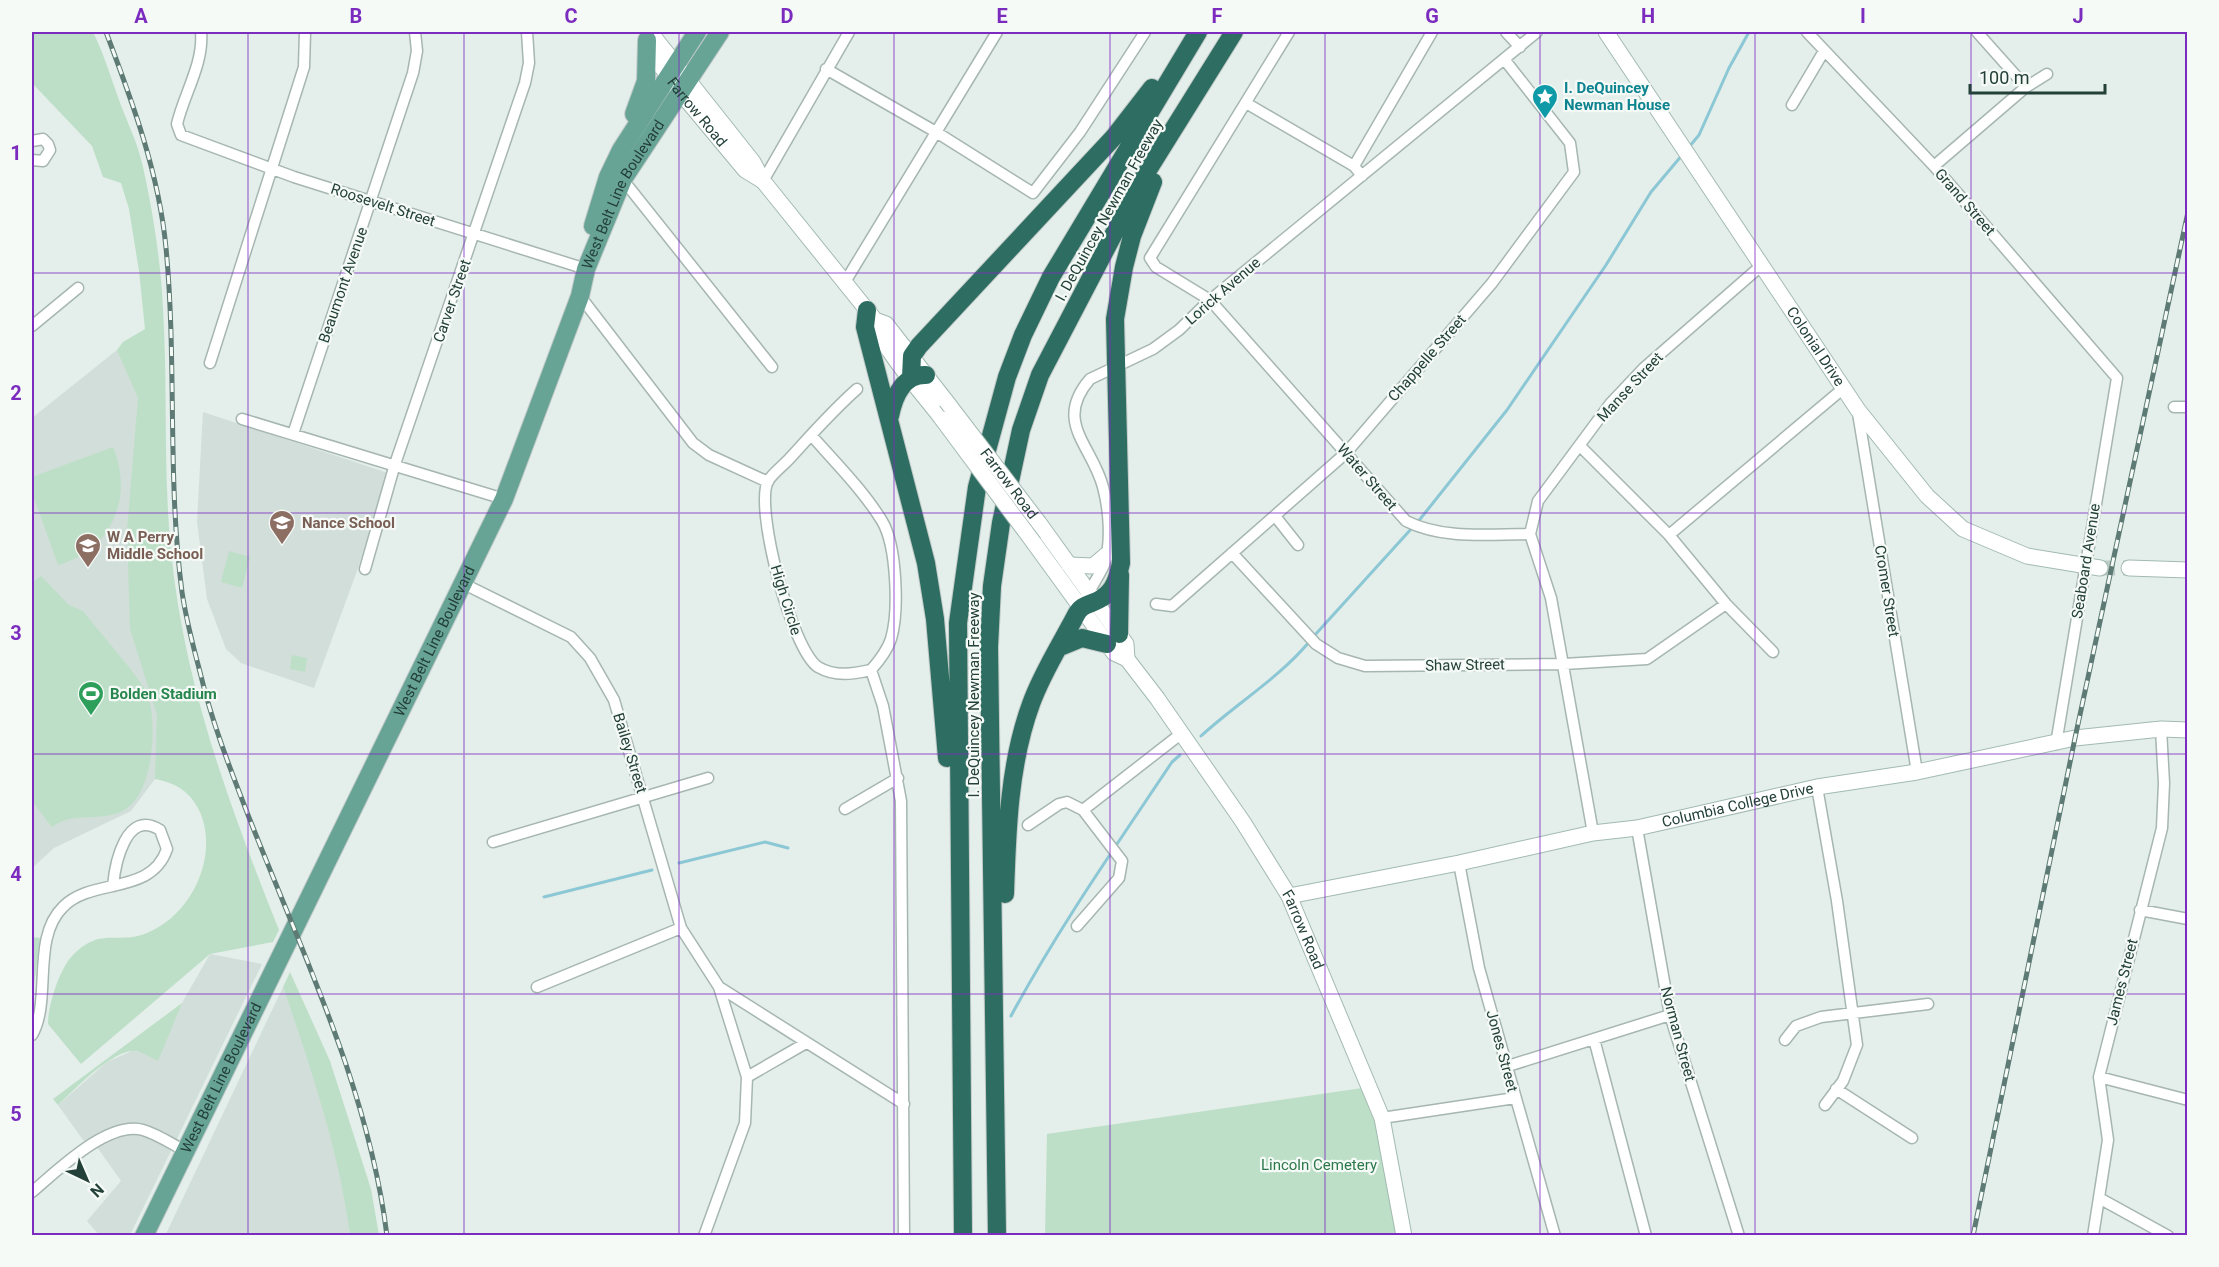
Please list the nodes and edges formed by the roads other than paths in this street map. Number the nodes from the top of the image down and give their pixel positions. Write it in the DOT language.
graph roads {
  1 [pos="201,32"];
  2 [pos="305,32"];
  3 [pos="415,32"];
  4 [pos="527,32"];
  5 [pos="697,32"];
  6 [pos="849,32"];
  7 [pos="997,32"];
  8 [pos="1130,32"];
  9 [pos="1189,32"];
  10 [pos="1198,32"];
  11 [pos="1234,32"];
  12 [pos="1288,32"];
  13 [pos="1432,32"];
  14 [pos="1506,32"];
  15 [pos="1537,32"];
  16 [pos="1606,32"];
  17 [pos="1807,32"];
  18 [pos="1977,32"];
  19 [pos="647,34"];
  20 [pos="1143,35"];
  21 [pos="716,39"];
  22 [pos="1520,47"];
  23 [pos="1824,51"];
  24 [pos="1504,59"];
  25 [pos="826,69"];
  26 [pos="672,70"];
  27 [pos="2047,74"];
  28 [pos="684,87"];
  29 [pos="2025,87"];
  30 [pos="1246,103"];
  31 [pos="1792,105"];
  32 [pos="1187,107"];
  33 [pos="630,132"];
  34 [pos="936,132"];
  35 [pos="32,141"];
  36 [pos="32,160"];
  37 [pos="271,166"];
  38 [pos="1354,166"];
  39 [pos="1934,166"];
  40 [pos="618,173"];
  41 [pos="1362,176"];
  42 [pos="763,181"];
  43 [pos="371,202"];
  44 [pos="475,236"];
  45 [pos="589,262"];
  46 [pos="1762,265"];
  47 [pos="844,282"];
  48 [pos="78,288"];
  49 [pos="580,296"];
  50 [pos="1210,300"];
  51 [pos="871,315"];
  52 [pos="32,326"];
  53 [pos="912,356"];
  54 [pos="210,363"];
  55 [pos="772,367"];
  56 [pos="1116,367"];
  57 [pos="919,376"];
  58 [pos="2117,378"];
  59 [pos="1845,387"];
  60 [pos="857,389"];
  61 [pos="2174,407"];
  62 [pos="2187,407"];
  63 [pos="1858,410"];
  64 [pos="890,416"];
  65 [pos="242,419"];
  66 [pos="293,434"];
  67 [pos="811,435"];
  68 [pos="1580,446"];
  69 [pos="1346,453"];
  70 [pos="396,464"];
  71 [pos="768,482"];
  72 [pos="504,499"];
  73 [pos="1275,516"];
  74 [pos="1530,534"];
  75 [pos="1670,535"];
  76 [pos="1298,545"];
  77 [pos="1232,553"];
  78 [pos="1113,559"];
  79 [pos="1069,565"];
  80 [pos="2092,567"];
  81 [pos="2129,568"];
  82 [pos="365,569"];
  83 [pos="2187,570"];
  84 [pos="464,584"];
  85 [pos="1088,600"];
  86 [pos="1156,604"];
  87 [pos="1726,604"];
  88 [pos="1113,639"];
  89 [pos="1060,647"];
  90 [pos="1773,652"];
  91 [pos="1564,664"];
  92 [pos="871,670"];
  93 [pos="2161,729"];
  94 [pos="2187,730"];
  95 [pos="1182,732"];
  96 [pos="2056,744"];
  97 [pos="1917,772"];
  98 [pos="708,778"];
  99 [pos="898,778"];
  100 [pos="1817,787"];
  101 [pos="643,796"];
  102 [pos="845,809"];
  103 [pos="1083,810"];
  104 [pos="1028,825"];
  105 [pos="1637,828"];
  106 [pos="1593,833"];
  107 [pos="493,842"];
  108 [pos="1459,863"];
  109 [pos="113,886"];
  110 [pos="1289,896"];
  111 [pos="2140,910"];
  112 [pos="2187,920"];
  113 [pos="1077,926"];
  114 [pos="681,928"];
  115 [pos="959,968"];
  116 [pos="537,987"];
  117 [pos="719,987"];
  118 [pos="994,994"];
  119 [pos="1928,1004"];
  120 [pos="1853,1011"];
  121 [pos="1670,1015"];
  122 [pos="32,1035"];
  123 [pos="1594,1039"];
  124 [pos="1785,1040"];
  125 [pos="806,1043"];
  126 [pos="1508,1066"];
  127 [pos="747,1077"];
  128 [pos="2099,1077"];
  129 [pos="1836,1089"];
  130 [pos="1515,1098"];
  131 [pos="2187,1100"];
  132 [pos="904,1104"];
  133 [pos="1825,1105"];
  134 [pos="1382,1118"];
  135 [pos="1912,1138"];
  136 [pos="185,1151"];
  137 [pos="32,1192"];
  138 [pos="2099,1198"];
  139 [pos="144,1236"];
  140 [pos="704,1236"];
  141 [pos="904,1236"];
  142 [pos="963,1236"];
  143 [pos="997,1236"];
  144 [pos="1404,1236"];
  145 [pos="1555,1236"];
  146 [pos="1646,1236"];
  147 [pos="1739,1236"];
  148 [pos="2093,1236"];
  149 [pos="2168,1236"];
  1 -- 37 [label="street, Roosevelt Street"];
  2 -- 37 [label="street"];
  3 -- 43 [label="street, Beaumont Avenue"];
  4 -- 44 [label="street, Carver Street"];
  5 -- 26 [label="main road"];
  6 -- 25 [label="street"];
  7 -- 34 [label="street"];
  8 -- 20 [label="street"];
  9 -- 53 [label="highway"];
  10 -- 115 [label="highway, I. DeQuincey Newman Freeway"];
  11 -- 32 [label="highway, I. DeQuincey Newman Freeway"];
  12 -- 30 [label="street"];
  13 -- 38 [label="street"];
  14 -- 22 [label="street"];
  15 -- 22 [label="street, Lorick Avenue"];
  16 -- 46 [label="main road, Colonial Drive"];
  17 -- 23 [label="street, Grand Street"];
  18 -- 29 [label="street"];
  19 -- 26 [label="main road, Farrow Road"];
  19 -- 33 [label="main road"];
  20 -- 34 [label="street"];
  21 -- 28 [label="main road, West Belt Line Boulevard"];
  22 -- 24 [label="street, Lorick Avenue"];
  23 -- 31 [label="street"];
  23 -- 39 [label="street, Grand Street"];
  24 -- 41 [label="street, Lorick Avenue"];
  24 -- 69 [label="street, Chappelle Street"];
  25 -- 34 [label="street"];
  25 -- 42 [label="street"];
  26 -- 28 [label="main road, Farrow Road"];
  26 -- 33 [label="main road"];
  27 -- 29 [label="street"];
  28 -- 40 [label="main road, West Belt Line Boulevard"];
  28 -- 42 [label="main road, Farrow Road"];
  29 -- 39 [label="street"];
  30 -- 38 [label="street"];
  30 -- 50 [label="street, Water Street"];
  32 -- 56 [label="highway"];
  32 -- 118 [label="highway, I. DeQuincey Newman Freeway"];
  33 -- 40 [label="main road"];
  34 -- 47 [label="street"];
  35 -- 36 [label="street"];
  37 -- 43 [label="street, Roosevelt Street"];
  37 -- 54 [label="street"];
  38 -- 41 [label="street"];
  39 -- 58 [label="street, Grand Street"];
  40 -- 45 [label="main road, West Belt Line Boulevard"];
  40 -- 55 [label="street"];
  41 -- 50 [label="street, Lorick Avenue"];
  42 -- 47 [label="main road, Farrow Road"];
  43 -- 44 [label="street, Roosevelt Street"];
  43 -- 66 [label="street, Beaumont Avenue"];
  44 -- 45 [label="street, Roosevelt Street"];
  44 -- 70 [label="street, Carver Street"];
  45 -- 49 [label="main road, West Belt Line Boulevard"];
  46 -- 59 [label="main road, Colonial Drive"];
  46 -- 68 [label="street, Manse Street"];
  47 -- 51 [label="main road, Farrow Road"];
  48 -- 52 [label="street"];
  49 -- 71 [label="street"];
  49 -- 72 [label="main road, West Belt Line Boulevard"];
  50 -- 56 [label="street, Lorick Avenue"];
  50 -- 69 [label="street, Water Street"];
  51 -- 53 [label="main road, Farrow Road"];
  51 -- 57 [label="main road, Farrow Road"];
  51 -- 64 [label="highway"];
  53 -- 57 [label="highway"];
  56 -- 78 [label="highway"];
  56 -- 78 [label="street, Lorick Avenue"];
  57 -- 64 [label="highway"];
  57 -- 79 [label="main road, Farrow Road, bridge"];
  57 -- 85 [label="main road, Farrow Road, bridge"];
  58 -- 80 [label="street, Seaboard Avenue"];
  59 -- 63 [label="main road, Colonial Drive"];
  59 -- 75 [label="street"];
  60 -- 67 [label="street"];
  61 -- 62 [label="street"];
  63 -- 80 [label="main road, Colonial Drive"];
  63 -- 97 [label="street, Cromer Street"];
  64 -- 115 [label="highway"];
  65 -- 66 [label="street"];
  66 -- 70 [label="street"];
  67 -- 71 [label="street"];
  67 -- 92 [label="street"];
  68 -- 74 [label="street, Manse Street"];
  68 -- 75 [label="street"];
  69 -- 73 [label="street, Chappelle Street"];
  69 -- 74 [label="street, Water Street"];
  70 -- 72 [label="street"];
  70 -- 82 [label="street, Carver Street"];
  71 -- 92 [label="street, High Circle"];
  72 -- 84 [label="main road, West Belt Line Boulevard"];
  73 -- 76 [label="street"];
  73 -- 77 [label="street, Chappelle Street"];
  74 -- 91 [label="street"];
  75 -- 87 [label="street"];
  77 -- 86 [label="street, Chappelle Street"];
  77 -- 91 [label="street, Shaw Street"];
  78 -- 79 [label="main road"];
  78 -- 85 [label="highway"];
  78 -- 88 [label="highway"];
  79 -- 85 [label="main road, Farrow Road"];
  80 -- 96 [label="street, Seaboard Avenue"];
  81 -- 83 [label="main road"];
  84 -- 101 [label="street, Bailey Street"];
  84 -- 136 [label="main road, West Belt Line Boulevard"];
  85 -- 88 [label="main road, Farrow Road"];
  85 -- 89 [label="highway"];
  87 -- 90 [label="street"];
  87 -- 91 [label="street, Shaw Street"];
  88 -- 89 [label="highway"];
  88 -- 95 [label="main road, Farrow Road"];
  89 -- 118 [label="highway"];
  91 -- 106 [label="street"];
  92 -- 99 [label="street"];
  93 -- 94 [label="main road, Columbia College Drive"];
  93 -- 96 [label="main road, Columbia College Drive"];
  93 -- 111 [label="street, James Street"];
  95 -- 103 [label="street"];
  95 -- 110 [label="main road, Farrow Road"];
  96 -- 97 [label="main road, Columbia College Drive"];
  97 -- 100 [label="main road, Columbia College Drive"];
  98 -- 101 [label="street"];
  99 -- 102 [label="street"];
  99 -- 132 [label="street"];
  100 -- 105 [label="main road, Columbia College Drive"];
  100 -- 120 [label="street"];
  101 -- 107 [label="street"];
  101 -- 114 [label="street, Bailey Street"];
  103 -- 104 [label="street"];
  103 -- 113 [label="street"];
  105 -- 106 [label="main road, Columbia College Drive"];
  105 -- 121 [label="street, Norman Street"];
  106 -- 108 [label="main road, Columbia College Drive"];
  108 -- 110 [label="main road, Columbia College Drive"];
  108 -- 126 [label="street, Jones Street"];
  109 -- 109 [label="street"];
  109 -- 122 [label="street"];
  110 -- 134 [label="main road, Farrow Road"];
  111 -- 112 [label="street"];
  111 -- 128 [label="street, James Street"];
  114 -- 116 [label="street"];
  114 -- 117 [label="street, Bailey Street"];
  115 -- 142 [label="highway, I. DeQuincey Newman Freeway"];
  117 -- 125 [label="street, Bailey Street"];
  117 -- 127 [label="street, Bailey Street"];
  118 -- 143 [label="highway, I. DeQuincey Newman Freeway"];
  119 -- 120 [label="street"];
  120 -- 124 [label="street"];
  120 -- 129 [label="street"];
  121 -- 123 [label="street"];
  121 -- 147 [label="street, Norman Street"];
  123 -- 126 [label="street"];
  123 -- 146 [label="street"];
  125 -- 127 [label="street"];
  125 -- 132 [label="street, Bailey Street"];
  126 -- 130 [label="street, Jones Street"];
  127 -- 140 [label="street, Bailey Street"];
  128 -- 131 [label="street"];
  128 -- 138 [label="street, James Street"];
  129 -- 133 [label="street"];
  129 -- 135 [label="street"];
  130 -- 134 [label="street"];
  130 -- 145 [label="street, Jones Street"];
  132 -- 141 [label="street"];
  134 -- 144 [label="main road, Farrow Road"];
  136 -- 137 [label="street"];
  136 -- 139 [label="main road, West Belt Line Boulevard"];
  138 -- 148 [label="street, James Street"];
  138 -- 149 [label="street"];
}
